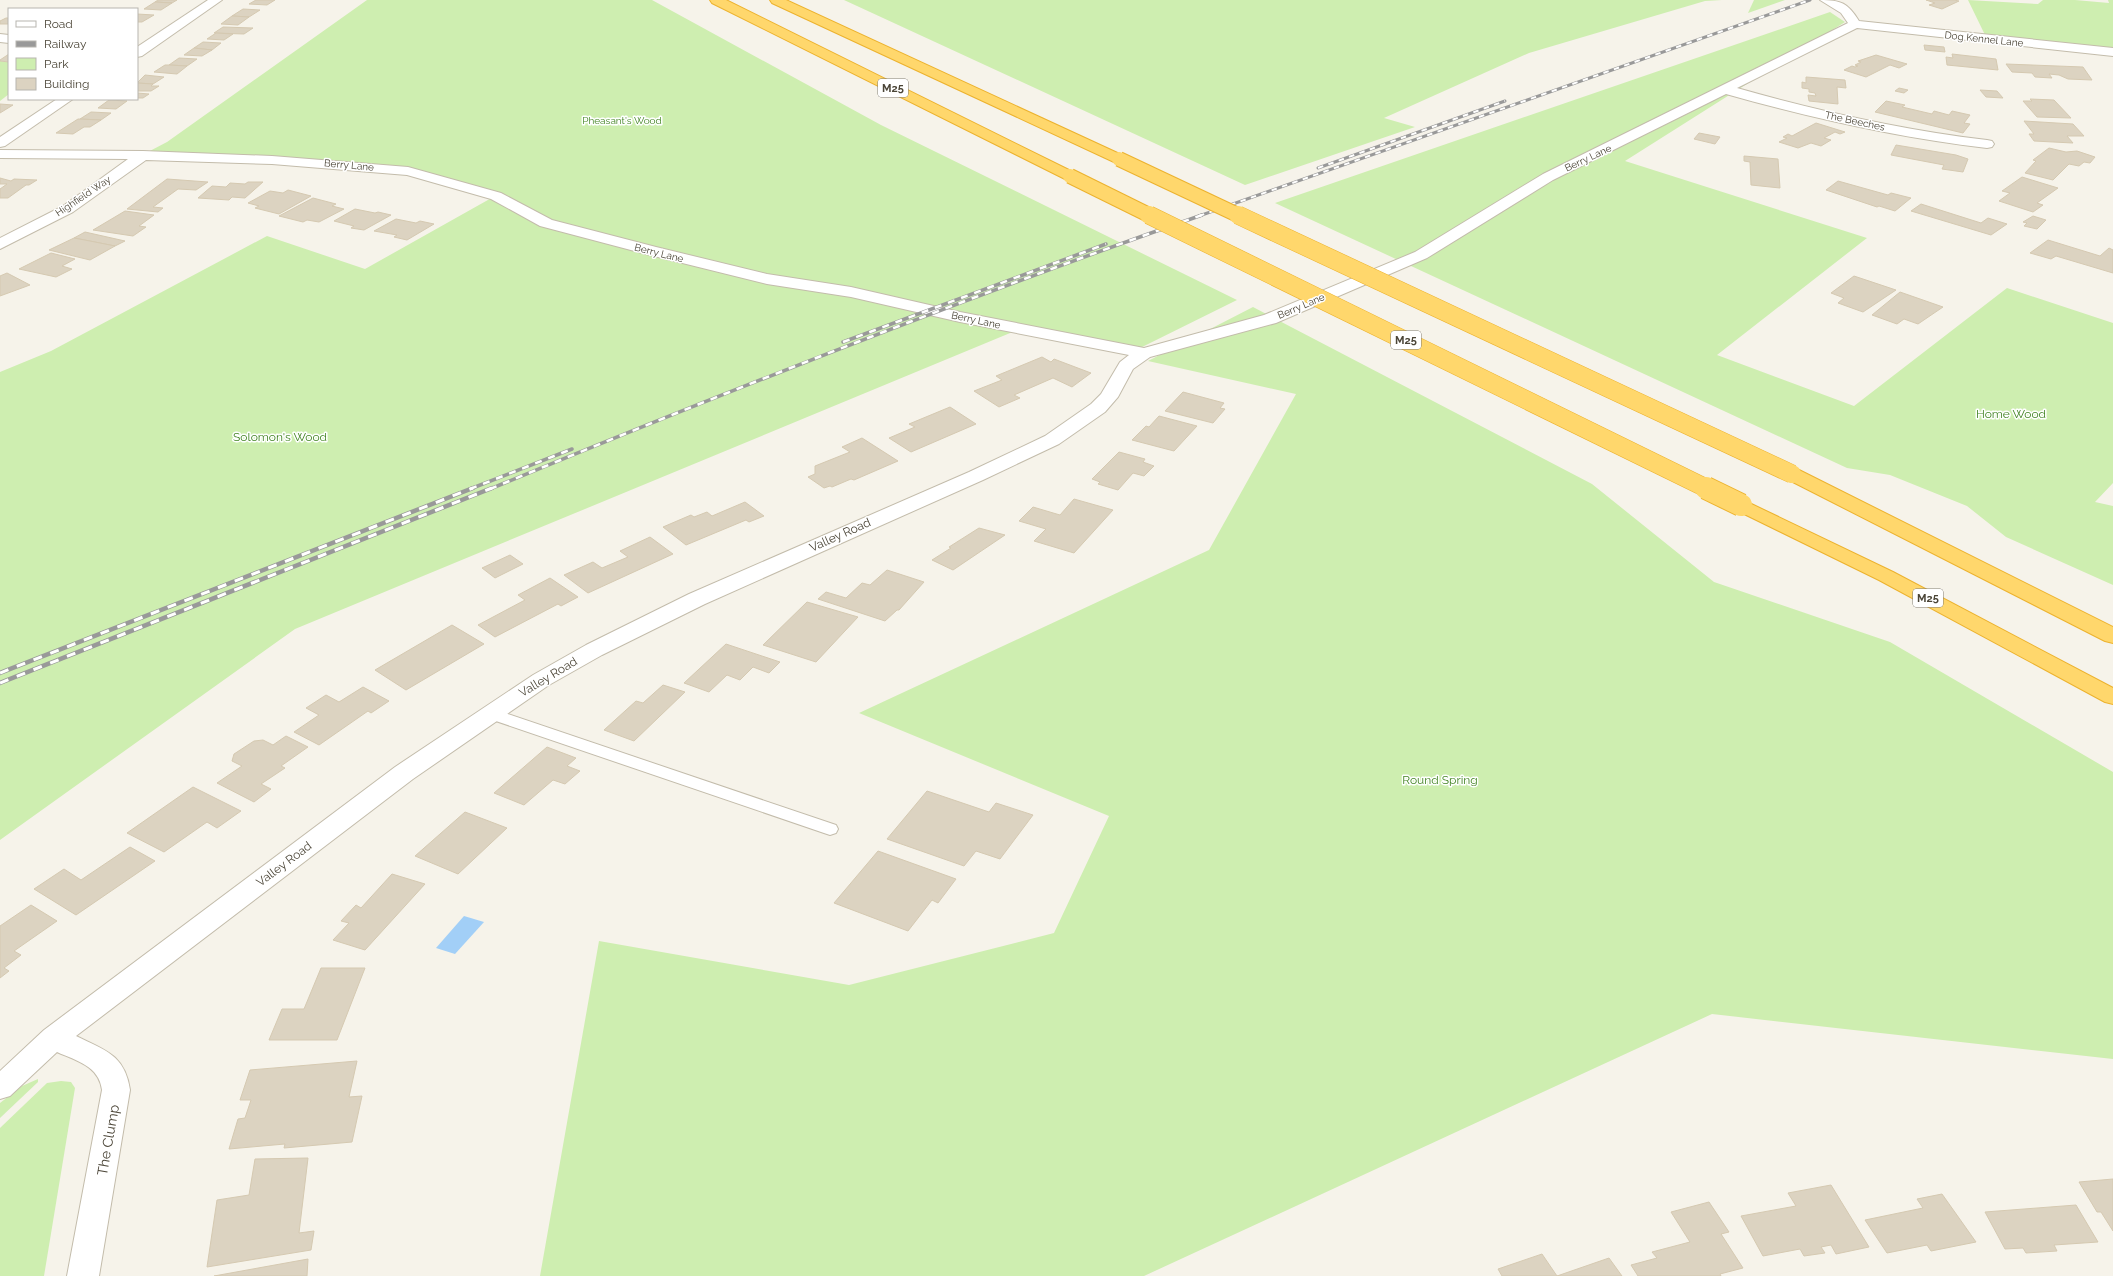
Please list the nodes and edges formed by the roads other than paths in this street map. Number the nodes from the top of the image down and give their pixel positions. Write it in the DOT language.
graph roads {
  1 [pos="216,0"];
  2 [pos="716,0"];
  3 [pos="776,0"];
  4 [pos="1826,0"];
  5 [pos="1855,24"];
  6 [pos="140,48"];
  7 [pos="2113,52"];
  8 [pos="1725,89"];
  9 [pos="64,100"];
  10 [pos="0,143"];
  11 [pos="1988,144"];
  12 [pos="0,154"];
  13 [pos="142,155"];
  14 [pos="0,244"];
  15 [pos="1144,353"];
  16 [pos="2113,636"];
  17 [pos="2113,697"];
  18 [pos="490,713"];
  19 [pos="830,829"];
  20 [pos="54,1038"];
  21 [pos="0,1088"];
  22 [pos="83,1276"];
  1 -- 6 [label="street"];
  2 -- 17 [label="highway, M25, bridge"];
  3 -- 16 [label="highway, M25, bridge"];
  4 -- 5 [label="street"];
  5 -- 7 [label="street, Dog Kennel Lane"];
  5 -- 8 [label="street, Berry Lane"];
  8 -- 11 [label="street, The Beeches"];
  8 -- 15 [label="street, Berry Lane"];
  9 -- 10 [label="street"];
  12 -- 13 [label="street, Berry Lane"];
  13 -- 14 [label="street, Highfield Way"];
  13 -- 15 [label="street, Berry Lane"];
  15 -- 18 [label="street, Valley Road"];
  18 -- 19 [label="lane"];
  18 -- 20 [label="street, Valley Road"];
  20 -- 21 [label="street, Valley Road"];
  20 -- 22 [label="street, The Clump"];
}
